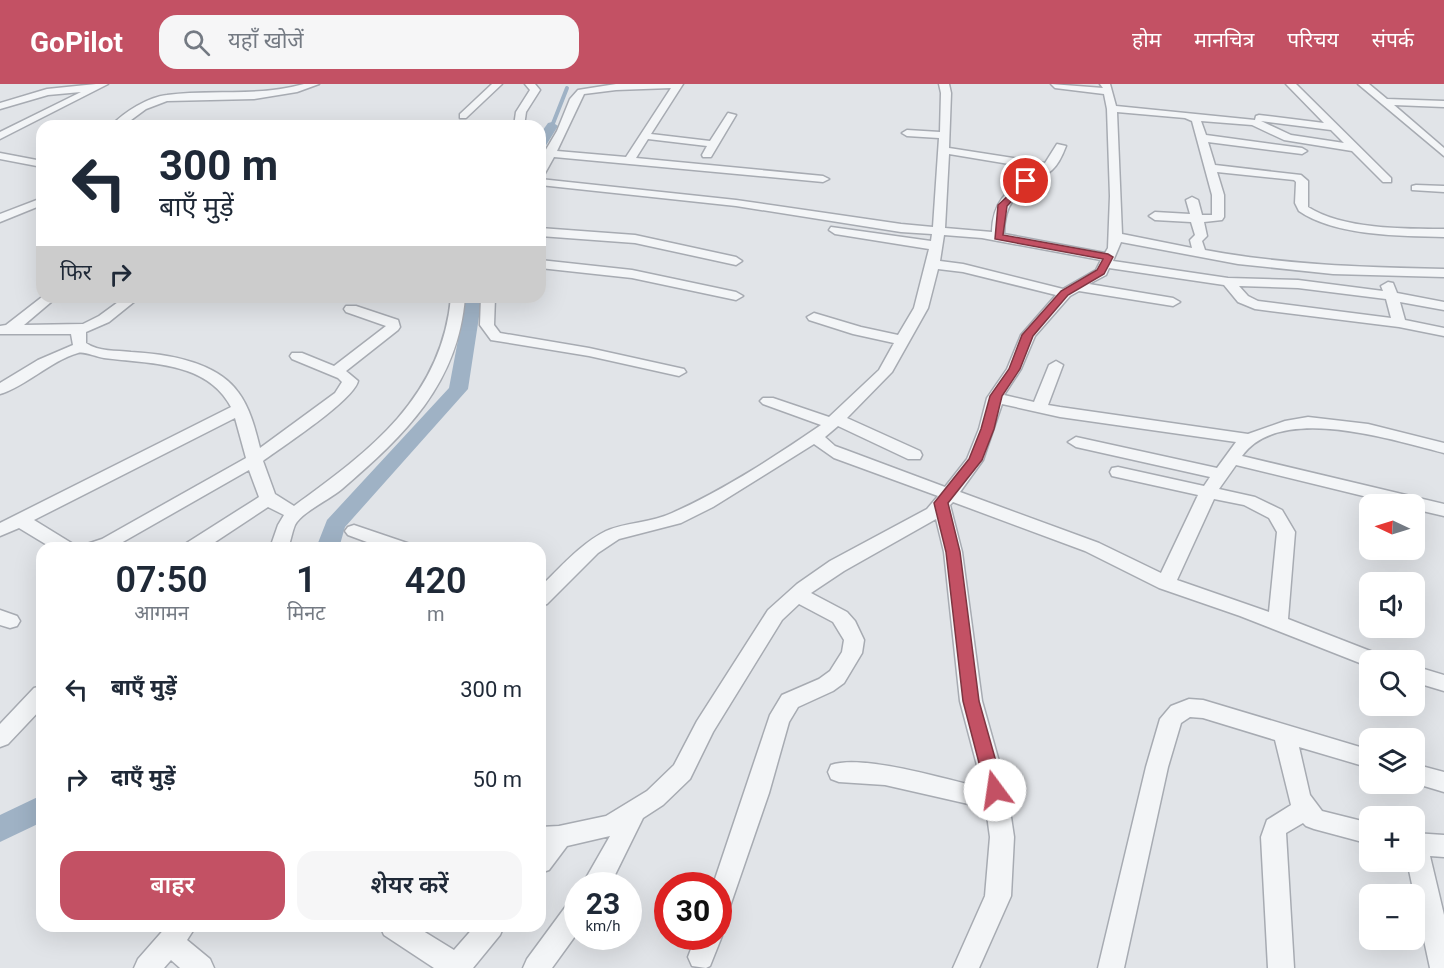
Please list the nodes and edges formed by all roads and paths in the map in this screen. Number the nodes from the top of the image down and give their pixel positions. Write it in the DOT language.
graph roads {
  1 [pos="314,84"];
  2 [pos="497,84"];
  3 [pos="530,84"];
  4 [pos="678,84"];
  5 [pos="944,84"];
  6 [pos="1291,84"];
  7 [pos="1363,84"];
  8 [pos="1055,85"];
  9 [pos="99,86"];
  10 [pos="1109,95"];
  11 [pos="1385,102"];
  12 [pos="1444,104"];
  13 [pos="0,106"];
  14 [pos="731,115"];
  15 [pos="464,116"];
  16 [pos="1190,116"];
  17 [pos="125,120"];
  18 [pos="520,120"];
  19 [pos="1334,127"];
  20 [pos="907,134"];
  21 [pos="0,136"];
  22 [pos="646,136"];
  23 [pos="1202,138"];
  24 [pos="945,143"];
  25 [pos="713,144"];
  26 [pos="1062,146"];
  27 [pos="1355,148"];
  28 [pos="546,151"];
  29 [pos="1312,152"];
  30 [pos="1444,153"];
  31 [pos="0,156"];
  32 [pos="629,160"];
  33 [pos="36,163"];
  34 [pos="699,166"];
  35 [pos="1050,167"];
  36 [pos="1210,168"];
  37 [pos="823,179"];
  38 [pos="1388,180"];
  39 [pos="546,183"];
  40 [pos="1416,188"];
  41 [pos="1444,189"];
  42 [pos="1192,200"];
  43 [pos="36,203"];
  44 [pos="1155,216"];
  45 [pos="0,218"];
  46 [pos="1198,219"];
  47 [pos="835,230"];
  48 [pos="939,230"];
  49 [pos="546,232"];
  50 [pos="1444,233"];
  51 [pos="998,237"];
  52 [pos="1116,237"];
  53 [pos="936,246"];
  54 [pos="1200,253"];
  55 [pos="736,261"];
  56 [pos="1106,261"];
  57 [pos="932,264"];
  58 [pos="546,265"];
  59 [pos="1384,272"];
  60 [pos="1444,273"];
  61 [pos="1228,282"];
  62 [pos="1070,290"];
  63 [pos="1392,296"];
  64 [pos="736,297"];
  65 [pos="1173,302"];
  66 [pos="42,303"];
  67 [pos="125,303"];
  68 [pos="458,303"];
  69 [pos="488,303"];
  70 [pos="1444,306"];
  71 [pos="351,309"];
  72 [pos="814,317"];
  73 [pos="1400,323"];
  74 [pos="5,329"];
  75 [pos="79,330"];
  76 [pos="1444,332"];
  77 [pos="904,341"];
  78 [pos="82,346"];
  79 [pos="297,356"];
  80 [pos="1056,365"];
  81 [pos="336,372"];
  82 [pos="680,372"];
  83 [pos="0,388"];
  84 [pos="995,398"];
  85 [pos="768,401"];
  86 [pos="1039,408"];
  87 [pos="240,409"];
  88 [pos="833,421"];
  89 [pos="814,436"];
  90 [pos="1251,439"];
  91 [pos="1077,442"];
  92 [pos="1444,448"];
  93 [pos="914,455"];
  94 [pos="1231,459"];
  95 [pos="254,460"];
  96 [pos="1118,472"];
  97 [pos="1220,474"];
  98 [pos="1208,492"];
  99 [pos="269,498"];
  100 [pos="946,498"];
  101 [pos="1444,510"];
  102 [pos="297,515"];
  103 [pos="20,520"];
  104 [pos="0,530"];
  105 [pos="354,531"];
  106 [pos="56,542"];
  107 [pos="110,542"];
  108 [pos="201,542"];
  109 [pos="281,542"];
  110 [pos="386,542"];
  111 [pos="1166,583"];
  112 [pos="546,593"];
  113 [pos="798,595"];
  114 [pos="1278,623"];
  115 [pos="1359,655"];
  116 [pos="1425,677"];
  117 [pos="1444,683"];
  118 [pos="36,700"];
  119 [pos="1285,733"];
  120 [pos="0,738"];
  121 [pos="1359,756"];
  122 [pos="838,772"];
  123 [pos="1425,776"];
  124 [pos="1444,782"];
  125 [pos="997,801"];
  126 [pos="1305,809"];
  127 [pos="634,811"];
  128 [pos="1359,832"];
  129 [pos="549,837"];
  130 [pos="1425,845"];
  131 [pos="1444,846"];
  132 [pos="604,872"];
  133 [pos="730,872"];
  134 [pos="1421,872"];
  135 [pos="564,929"];
  136 [pos="402,932"];
  137 [pos="486,932"];
  138 [pos="176,934"];
  139 [pos="147,968"];
  140 [pos="201,968"];
  141 [pos="457,968"];
  142 [pos="536,968"];
  143 [pos="966,968"];
  144 [pos="1111,968"];
  145 [pos="1281,968"];
  146 [pos="1443,968"];
  1 -- 17 [label="street"];
  2 -- 15 [label="street"];
  3 -- 18 [label="street"];
  4 -- 22 [label="street"];
  4 -- 28 [label="street"];
  5 -- 24 [label="street"];
  6 -- 19 [label="street"];
  7 -- 11 [label="street"];
  8 -- 10 [label="street"];
  9 -- 13 [label="street"];
  9 -- 21 [label="street"];
  10 -- 16 [label="street"];
  10 -- 52 [label="street"];
  11 -- 12 [label="street"];
  11 -- 30 [label="street"];
  14 -- 25 [label="street"];
  16 -- 19 [label="street"];
  16 -- 23 [label="street"];
  16 -- 27 [label="street"];
  19 -- 27 [label="street"];
  20 -- 24 [label="street"];
  22 -- 25 [label="street"];
  22 -- 32 [label="street"];
  23 -- 29 [label="street"];
  23 -- 36 [label="street"];
  24 -- 35 [label="street"];
  24 -- 48 [label="street"];
  25 -- 34 [label="street"];
  26 -- 35 [label="street"];
  27 -- 38 [label="street"];
  28 -- 32 [label="street"];
  31 -- 33 [label="street"];
  32 -- 34 [label="street"];
  34 -- 37 [label="street"];
  35 -- 51 [label="street"];
  36 -- 46 [label="street"];
  36 -- 50 [label="street"];
  39 -- 48 [label="street"];
  40 -- 41 [label="street"];
  42 -- 46 [label="street"];
  43 -- 45 [label="street"];
  44 -- 46 [label="street"];
  46 -- 54 [label="street"];
  47 -- 53 [label="street"];
  48 -- 51 [label="street"];
  48 -- 53 [label="street"];
  49 -- 55 [label="street"];
  51 -- 56 [label="street"];
  52 -- 54 [label="street"];
  52 -- 56 [label="street"];
  53 -- 57 [label="street"];
  54 -- 59 [label="street"];
  56 -- 61 [label="street"];
  56 -- 62 [label="street"];
  57 -- 62 [label="street"];
  57 -- 77 [label="street"];
  58 -- 64 [label="street"];
  59 -- 60 [label="street"];
  59 -- 63 [label="street"];
  61 -- 63 [label="street"];
  61 -- 73 [label="street"];
  62 -- 65 [label="street"];
  62 -- 84 [label="street"];
  63 -- 70 [label="street"];
  63 -- 73 [label="street"];
  66 -- 74 [label="street"];
  67 -- 75 [label="street"];
  68 -- 102 [label="street"];
  69 -- 82 [label="street"];
  71 -- 81 [label="street"];
  72 -- 77 [label="street"];
  73 -- 76 [label="street"];
  74 -- 75 [label="street"];
  75 -- 78 [label="street"];
  77 -- 88 [label="street"];
  78 -- 83 [label="street"];
  78 -- 87 [label="street"];
  79 -- 81 [label="street"];
  80 -- 86 [label="street"];
  81 -- 95 [label="street"];
  84 -- 86 [label="street"];
  84 -- 100 [label="street"];
  85 -- 88 [label="street"];
  86 -- 90 [label="street"];
  87 -- 95 [label="street"];
  87 -- 103 [label="street"];
  88 -- 89 [label="street"];
  88 -- 93 [label="street"];
  89 -- 100 [label="street"];
  89 -- 112 [label="street"];
  90 -- 92 [label="street"];
  90 -- 94 [label="street"];
  91 -- 97 [label="street"];
  94 -- 97 [label="street"];
  94 -- 101 [label="street"];
  95 -- 99 [label="street"];
  95 -- 107 [label="street"];
  96 -- 98 [label="street"];
  97 -- 98 [label="street"];
  98 -- 111 [label="street"];
  98 -- 114 [label="street"];
  99 -- 102 [label="street"];
  99 -- 108 [label="street"];
  100 -- 111 [label="street"];
  100 -- 113 [label="street"];
  100 -- 125 [label="street"];
  102 -- 109 [label="street"];
  103 -- 104 [label="street"];
  103 -- 106 [label="street"];
  105 -- 110 [label="street"];
  111 -- 114 [label="street"];
  113 -- 127 [label="street"];
  113 -- 133 [label="street"];
  114 -- 115 [label="street"];
  116 -- 117 [label="street"];
  118 -- 120 [label="street"];
  119 -- 121 [label="street"];
  119 -- 126 [label="street"];
  119 -- 144 [label="street"];
  122 -- 125 [label="street"];
  123 -- 124 [label="street"];
  125 -- 143 [label="street"];
  126 -- 128 [label="street"];
  126 -- 145 [label="street"];
  127 -- 129 [label="street"];
  127 -- 132 [label="street"];
  130 -- 131 [label="street"];
  134 -- 146 [label="street"];
  135 -- 142 [label="street"];
  136 -- 141 [label="street"];
  137 -- 141 [label="street"];
  138 -- 139 [label="street"];
  138 -- 140 [label="street"];
}
